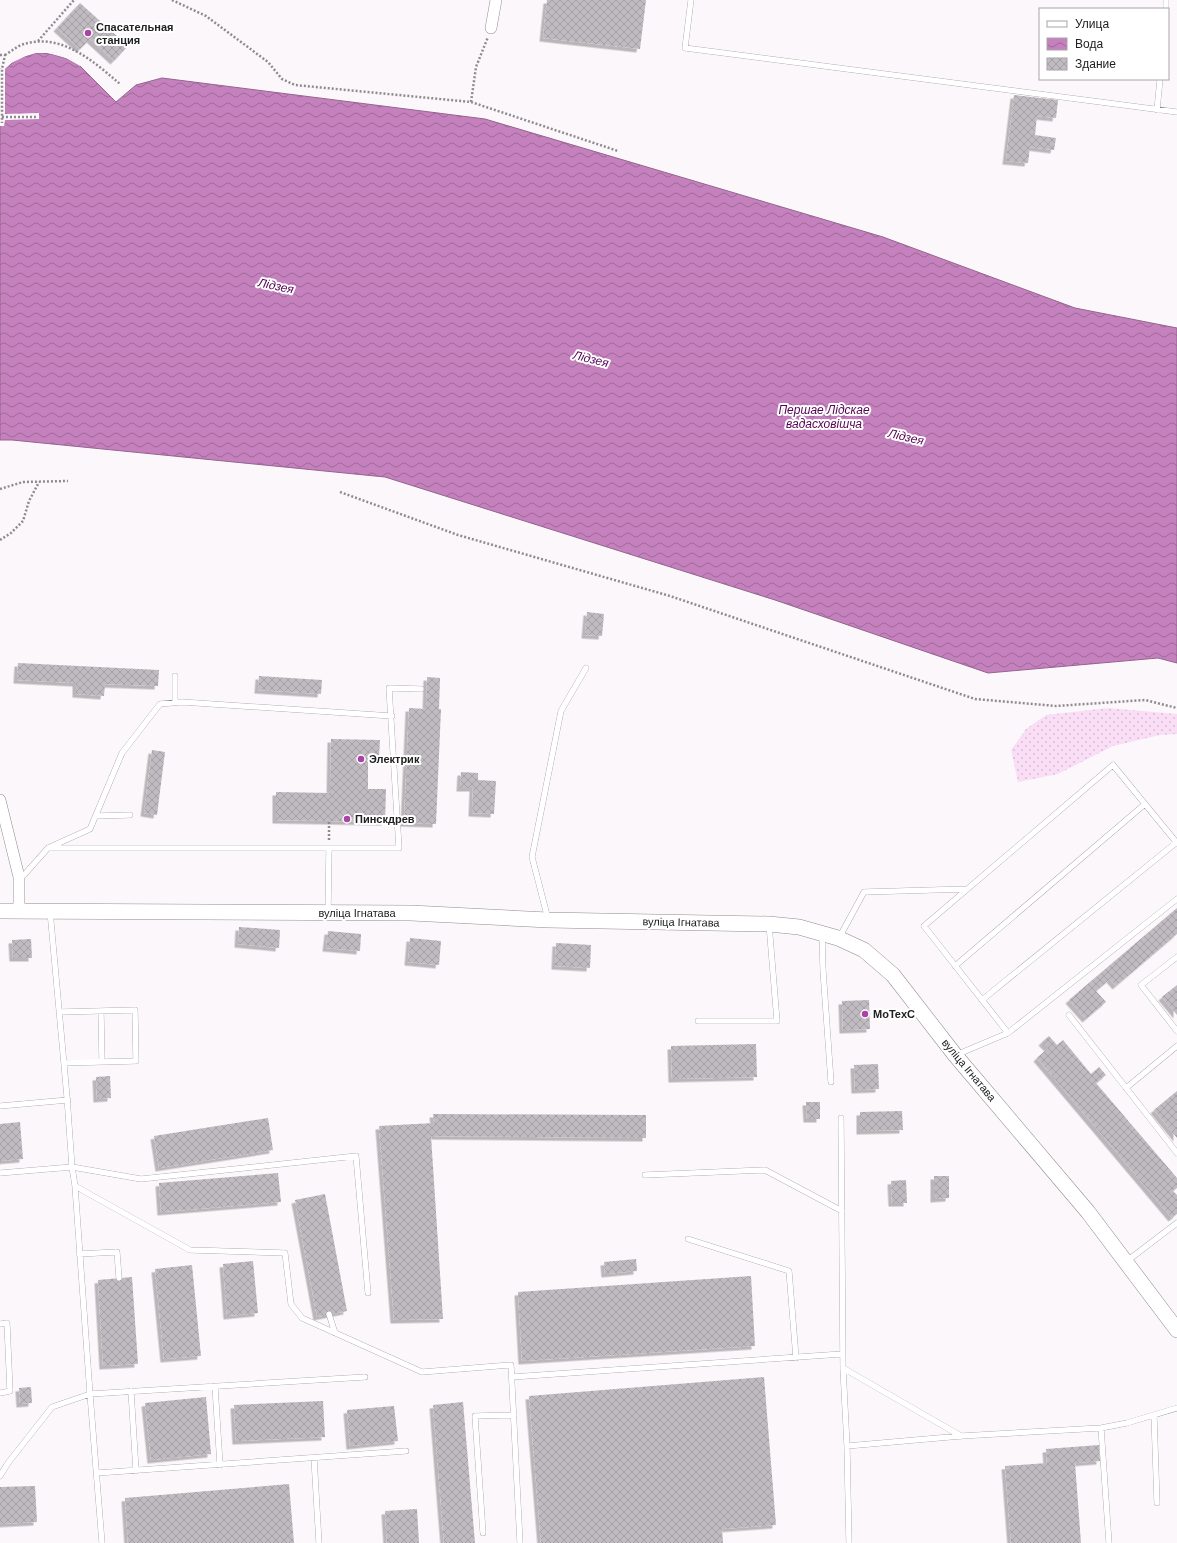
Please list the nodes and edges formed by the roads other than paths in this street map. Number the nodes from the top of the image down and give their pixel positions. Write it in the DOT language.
graph roads {
  1 [pos="496,0"];
  2 [pos="691,0"];
  3 [pos="491,28"];
  4 [pos="1160,80"];
  5 [pos="1158,110"];
  6 [pos="1177,112"];
  7 [pos="586,668"];
  8 [pos="175,676"];
  9 [pos="421,689"];
  10 [pos="175,702"];
  11 [pos="392,716"];
  12 [pos="0,800"];
  13 [pos="1145,804"];
  14 [pos="130,815"];
  15 [pos="96,816"];
  16 [pos="1177,842"];
  17 [pos="48,848"];
  18 [pos="329,848"];
  19 [pos="19,877"];
  20 [pos="967,889"];
  21 [pos="1177,899"];
  22 [pos="0,911"];
  23 [pos="19,911"];
  24 [pos="50,911"];
  25 [pos="328,913"];
  26 [pos="548,920"];
  27 [pos="769,924"];
  28 [pos="822,933"];
  29 [pos="838,938"];
  30 [pos="1177,957"];
  31 [pos="955,966"];
  32 [pos="982,1000"];
  33 [pos="101,1011"];
  34 [pos="60,1012"];
  35 [pos="1069,1015"];
  36 [pos="698,1021"];
  37 [pos="1177,1031"];
  38 [pos="1008,1033"];
  39 [pos="1177,1046"];
  40 [pos="955,1055"];
  41 [pos="102,1062"];
  42 [pos="64,1063"];
  43 [pos="831,1082"];
  44 [pos="1126,1088"];
  45 [pos="68,1100"];
  46 [pos="0,1106"];
  47 [pos="841,1118"];
  48 [pos="1177,1153"];
  49 [pos="72,1167"];
  50 [pos="0,1173"];
  51 [pos="645,1175"];
  52 [pos="75,1186"];
  53 [pos="842,1210"];
  54 [pos="1177,1224"];
  55 [pos="688,1239"];
  56 [pos="79,1254"];
  57 [pos="1125,1262"];
  58 [pos="119,1278"];
  59 [pos="368,1293"];
  60 [pos="329,1314"];
  61 [pos="0,1324"];
  62 [pos="1177,1330"];
  63 [pos="335,1333"];
  64 [pos="842,1354"];
  65 [pos="796,1358"];
  66 [pos="842,1368"];
  67 [pos="365,1377"];
  68 [pos="512,1377"];
  69 [pos="215,1386"];
  70 [pos="131,1391"];
  71 [pos="0,1393"];
  72 [pos="90,1394"];
  73 [pos="1177,1408"];
  74 [pos="514,1415"];
  75 [pos="1154,1415"];
  76 [pos="1101,1428"];
  77 [pos="961,1436"];
  78 [pos="847,1446"];
  79 [pos="406,1451"];
  80 [pos="314,1458"];
  81 [pos="220,1465"];
  82 [pos="136,1471"];
  83 [pos="97,1473"];
  84 [pos="0,1476"];
  85 [pos="1157,1503"];
  86 [pos="483,1533"];
  87 [pos="102,1543"];
  88 [pos="319,1543"];
  89 [pos="520,1543"];
  90 [pos="849,1543"];
  91 [pos="1109,1543"];
  1 -- 3 [label="street"];
  2 -- 5 [label="lane"];
  4 -- 5 [label="lane"];
  5 -- 6 [label="lane"];
  7 -- 26 [label="lane"];
  8 -- 10 [label="lane"];
  9 -- 11 [label="lane"];
  10 -- 11 [label="lane"];
  10 -- 15 [label="lane"];
  11 -- 18 [label="lane"];
  12 -- 19 [label="street"];
  13 -- 16 [label="lane"];
  13 -- 20 [label="lane"];
  13 -- 31 [label="lane"];
  14 -- 15 [label="lane"];
  15 -- 17 [label="lane"];
  16 -- 32 [label="lane"];
  17 -- 18 [label="lane"];
  17 -- 19 [label="lane"];
  18 -- 25 [label="lane"];
  19 -- 23 [label="street"];
  20 -- 29 [label="lane"];
  20 -- 31 [label="lane"];
  21 -- 38 [label="lane"];
  22 -- 23 [label="street, вуліца Ігнатава"];
  23 -- 24 [label="street, вуліца Ігнатава"];
  24 -- 25 [label="street, вуліца Ігнатава"];
  24 -- 34 [label="lane"];
  25 -- 26 [label="street, вуліца Ігнатава"];
  26 -- 27 [label="street, вуліца Ігнатава"];
  27 -- 28 [label="street, вуліца Ігнатава"];
  27 -- 36 [label="lane"];
  28 -- 29 [label="street, вуліца Ігнатава"];
  28 -- 43 [label="lane"];
  29 -- 40 [label="street, вуліца Ігнатава"];
  30 -- 37 [label="lane"];
  31 -- 32 [label="lane"];
  32 -- 38 [label="lane"];
  33 -- 34 [label="lane"];
  33 -- 41 [label="lane"];
  33 -- 41 [label="lane"];
  34 -- 42 [label="lane"];
  35 -- 44 [label="lane"];
  38 -- 40 [label="lane"];
  39 -- 44 [label="lane"];
  40 -- 57 [label="street, вуліца Ігнатава"];
  41 -- 42 [label="lane"];
  42 -- 45 [label="lane"];
  44 -- 48 [label="lane"];
  45 -- 46 [label="lane"];
  45 -- 49 [label="lane"];
  47 -- 53 [label="lane"];
  49 -- 50 [label="lane"];
  49 -- 52 [label="lane"];
  49 -- 59 [label="lane"];
  51 -- 53 [label="lane"];
  52 -- 56 [label="lane"];
  52 -- 63 [label="lane"];
  53 -- 64 [label="lane"];
  54 -- 57 [label="lane"];
  55 -- 65 [label="lane"];
  56 -- 58 [label="lane"];
  56 -- 72 [label="lane"];
  57 -- 62 [label="street, вуліца Ігнатава"];
  60 -- 63 [label="lane"];
  61 -- 71 [label="lane"];
  63 -- 68 [label="lane"];
  64 -- 65 [label="lane"];
  64 -- 66 [label="lane"];
  65 -- 68 [label="lane"];
  66 -- 77 [label="lane"];
  66 -- 78 [label="lane"];
  67 -- 69 [label="lane"];
  68 -- 74 [label="lane"];
  69 -- 70 [label="lane"];
  69 -- 81 [label="lane"];
  70 -- 72 [label="lane"];
  70 -- 82 [label="lane"];
  72 -- 83 [label="lane"];
  72 -- 84 [label="lane"];
  73 -- 75 [label="lane"];
  74 -- 86 [label="lane"];
  74 -- 89 [label="lane"];
  75 -- 76 [label="lane"];
  75 -- 85 [label="lane"];
  76 -- 77 [label="lane"];
  76 -- 91 [label="lane"];
  77 -- 78 [label="lane"];
  78 -- 90 [label="lane"];
  79 -- 80 [label="lane"];
  80 -- 81 [label="lane"];
  80 -- 88 [label="lane"];
  81 -- 82 [label="lane"];
  82 -- 83 [label="lane"];
  83 -- 87 [label="lane"];
}
